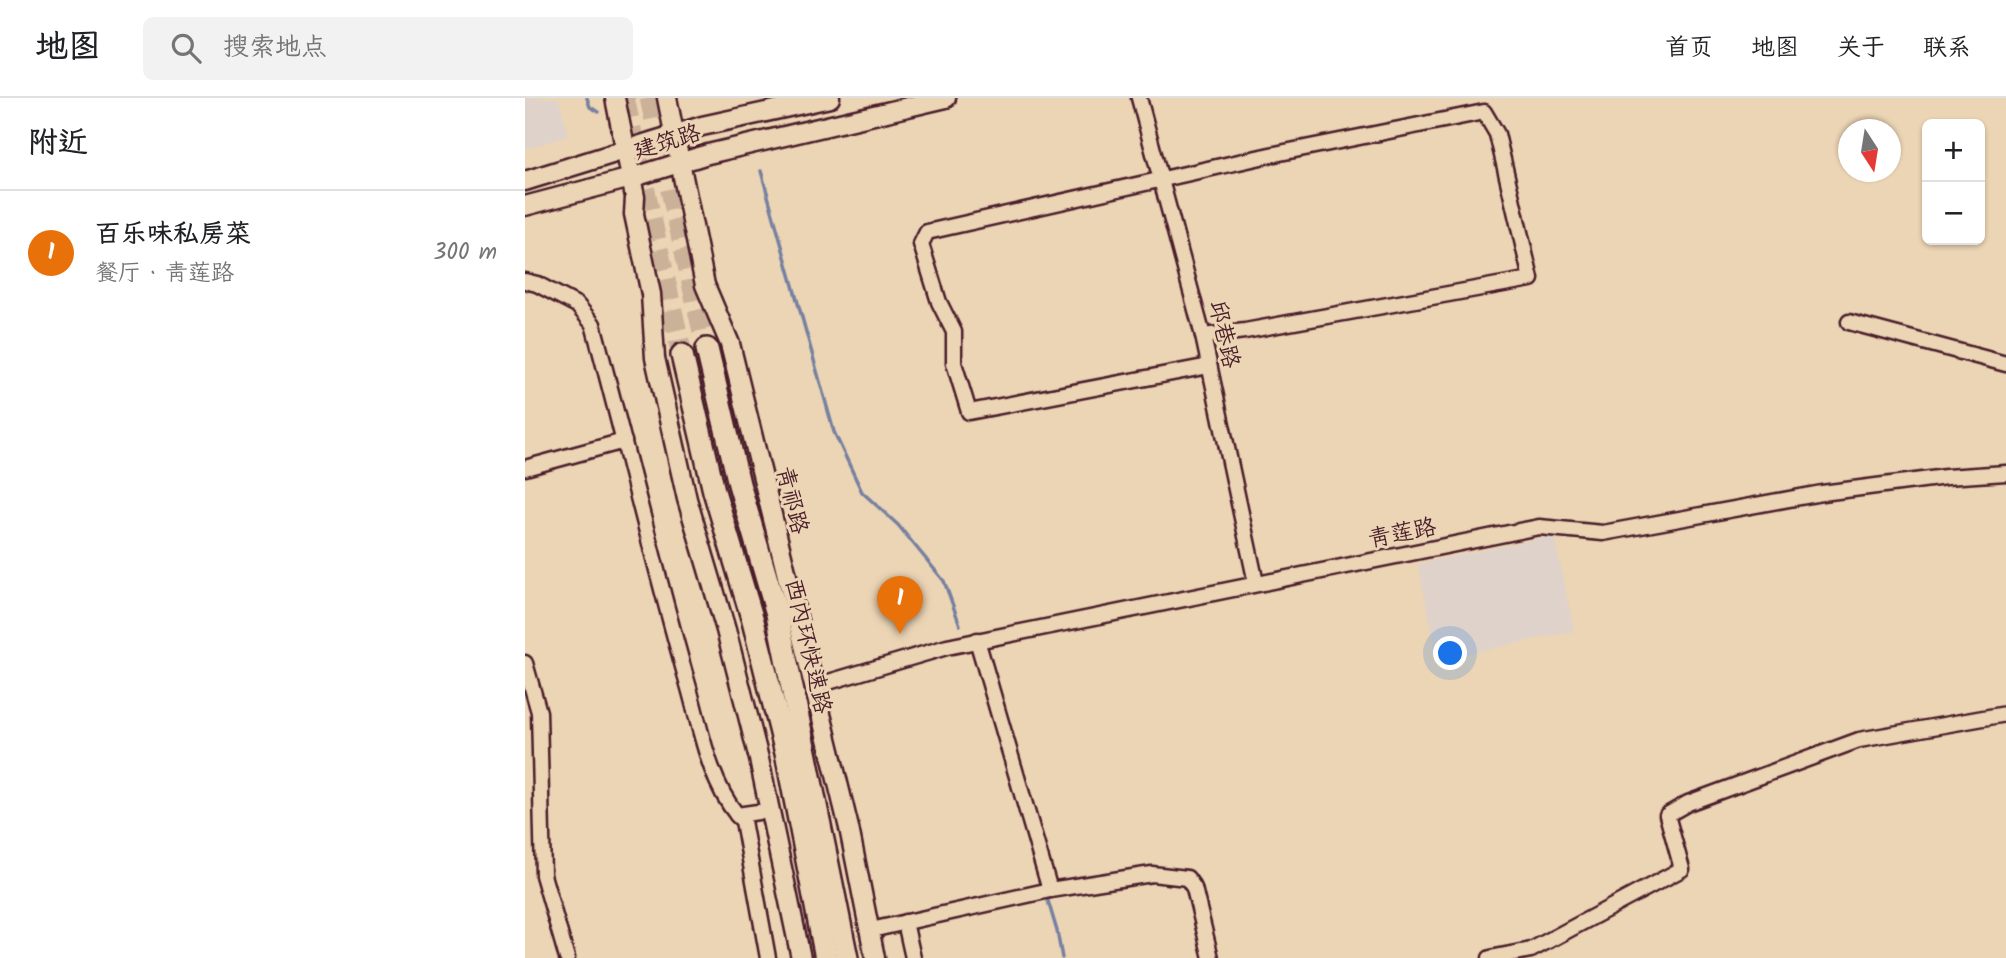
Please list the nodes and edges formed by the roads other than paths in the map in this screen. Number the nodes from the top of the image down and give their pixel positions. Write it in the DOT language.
graph roads {
  1 [pos="615,98"];
  2 [pos="667,98"];
  3 [pos="830,98"];
  4 [pos="946,98"];
  5 [pos="1139,98"];
  6 [pos="674,135"];
  7 [pos="625,149"];
  8 [pos="679,163"];
  9 [pos="631,178"];
  10 [pos="1161,179"];
  11 [pos="525,181"];
  12 [pos="525,206"];
  13 [pos="525,281"];
  14 [pos="1849,322"];
  15 [pos="1203,336"];
  16 [pos="707,349"];
  17 [pos="682,355"];
  18 [pos="2006,364"];
  19 [pos="1209,366"];
  20 [pos="624,441"];
  21 [pos="525,468"];
  22 [pos="2006,473"];
  23 [pos="1257,583"];
  24 [pos="977,640"];
  25 [pos="525,663"];
  26 [pos="815,686"];
  27 [pos="2006,714"];
  28 [pos="758,812"];
  29 [pos="737,815"];
  30 [pos="1050,890"];
  31 [pos="905,922"];
  32 [pos="871,930"];
  33 [pos="567,958"];
  34 [pos="768,958"];
  35 [pos="801,958"];
  36 [pos="826,958"];
  37 [pos="847,958"];
  38 [pos="875,958"];
  39 [pos="913,958"];
  40 [pos="1211,958"];
  41 [pos="1490,958"];
  1 -- 7 [label="main road"];
  2 -- 6 [label="main road, 青祁路"];
  3 -- 6 [label="main road, 建筑路"];
  4 -- 8 [label="main road, 建筑路"];
  5 -- 10 [label="street, 邱巷路"];
  6 -- 7 [label="main road, 建筑路"];
  6 -- 8 [label="main road, 青祁路"];
  7 -- 9 [label="main road"];
  7 -- 11 [label="main road, 建筑路"];
  8 -- 9 [label="main road, 建筑路"];
  8 -- 26 [label="main road, 青祁路"];
  9 -- 12 [label="main road, 建筑路"];
  9 -- 35 [label="main road"];
  10 -- 15 [label="street, 邱巷路"];
  10 -- 15 [label="street"];
  10 -- 19 [label="street"];
  13 -- 20 [label="street"];
  14 -- 18 [label="street"];
  15 -- 19 [label="street, 邱巷路"];
  16 -- 37 [label="highway, 西内环快速路"];
  17 -- 36 [label="highway, 西内环快速路"];
  19 -- 23 [label="street, 邱巷路"];
  20 -- 21 [label="street"];
  20 -- 29 [label="street"];
  22 -- 23 [label="street, 青莲路"];
  23 -- 24 [label="street, 青莲路"];
  24 -- 26 [label="street, 青莲路"];
  24 -- 30 [label="street"];
  25 -- 33 [label="street"];
  26 -- 32 [label="main road, 青祁路"];
  27 -- 41 [label="street"];
  28 -- 29 [label="street"];
  29 -- 34 [label="street"];
  30 -- 31 [label="street"];
  30 -- 40 [label="street"];
  31 -- 32 [label="street"];
  31 -- 39 [label="street"];
  32 -- 38 [label="main road, 青祁路"];
}
